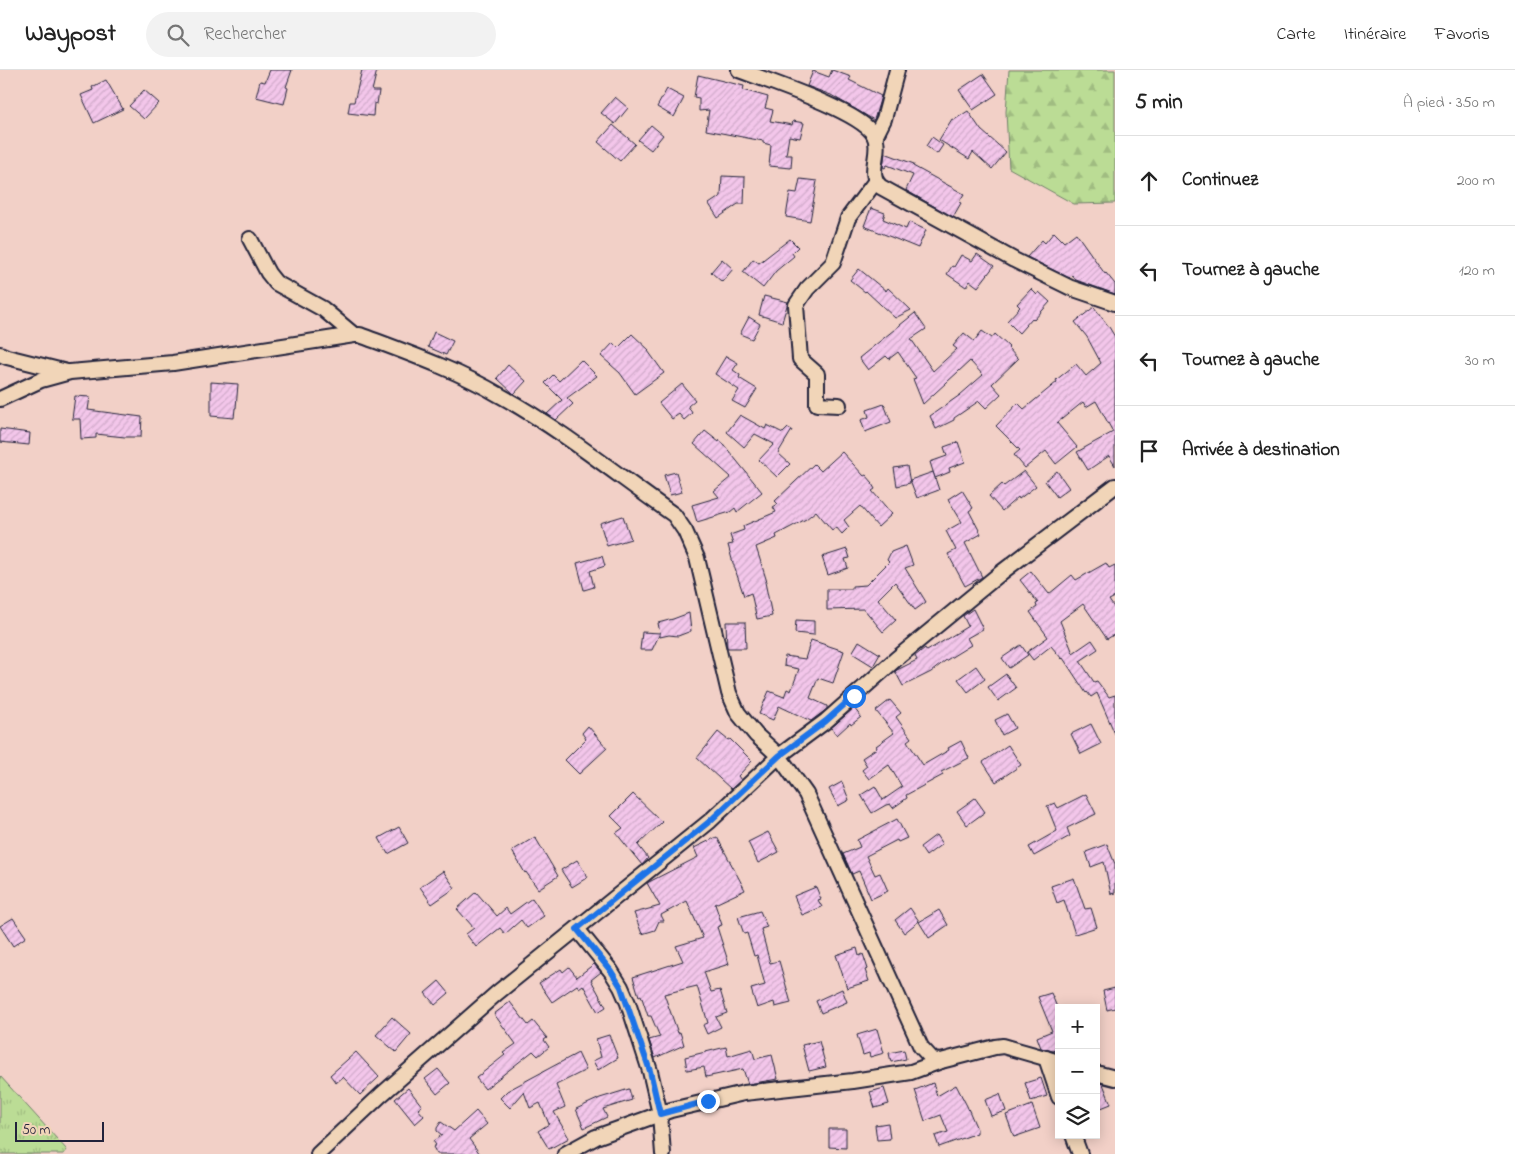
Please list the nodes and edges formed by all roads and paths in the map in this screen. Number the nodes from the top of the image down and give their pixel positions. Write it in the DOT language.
graph roads {
  1 [pos="739,70"];
  2 [pos="897,70"];
  3 [pos="875,137"];
  4 [pos="876,182"];
  5 [pos="250,239"];
  6 [pos="1115,304"];
  7 [pos="354,335"];
  8 [pos="0,354"];
  9 [pos="70,372"];
  10 [pos="0,399"];
  11 [pos="839,405"];
  12 [pos="1115,486"];
  13 [pos="779,756"];
  14 [pos="577,929"];
  15 [pos="1052,1060"];
  16 [pos="940,1061"];
  17 [pos="1100,1073"];
  18 [pos="1115,1078"];
  19 [pos="1058,1094"];
  20 [pos="660,1114"];
  21 [pos="1074,1139"];
  22 [pos="318,1154"];
  23 [pos="565,1154"];
  24 [pos="663,1154"];
  25 [pos="1080,1154"];
  1 -- 3 [label="street"];
  2 -- 3 [label="street"];
  3 -- 4 [label="street"];
  4 -- 6 [label="street"];
  4 -- 11 [label="street"];
  5 -- 7 [label="street"];
  7 -- 9 [label="street"];
  7 -- 13 [label="street"];
  8 -- 9 [label="street"];
  9 -- 10 [label="street"];
  12 -- 13 [label="street"];
  13 -- 14 [label="street"];
  13 -- 16 [label="street"];
  14 -- 20 [label="street"];
  14 -- 22 [label="street"];
  15 -- 16 [label="street"];
  15 -- 19 [label="street"];
  16 -- 20 [label="street"];
  17 -- 18 [label="street"];
  20 -- 23 [label="street"];
  20 -- 24 [label="street"];
  21 -- 25 [label="street"];
}
